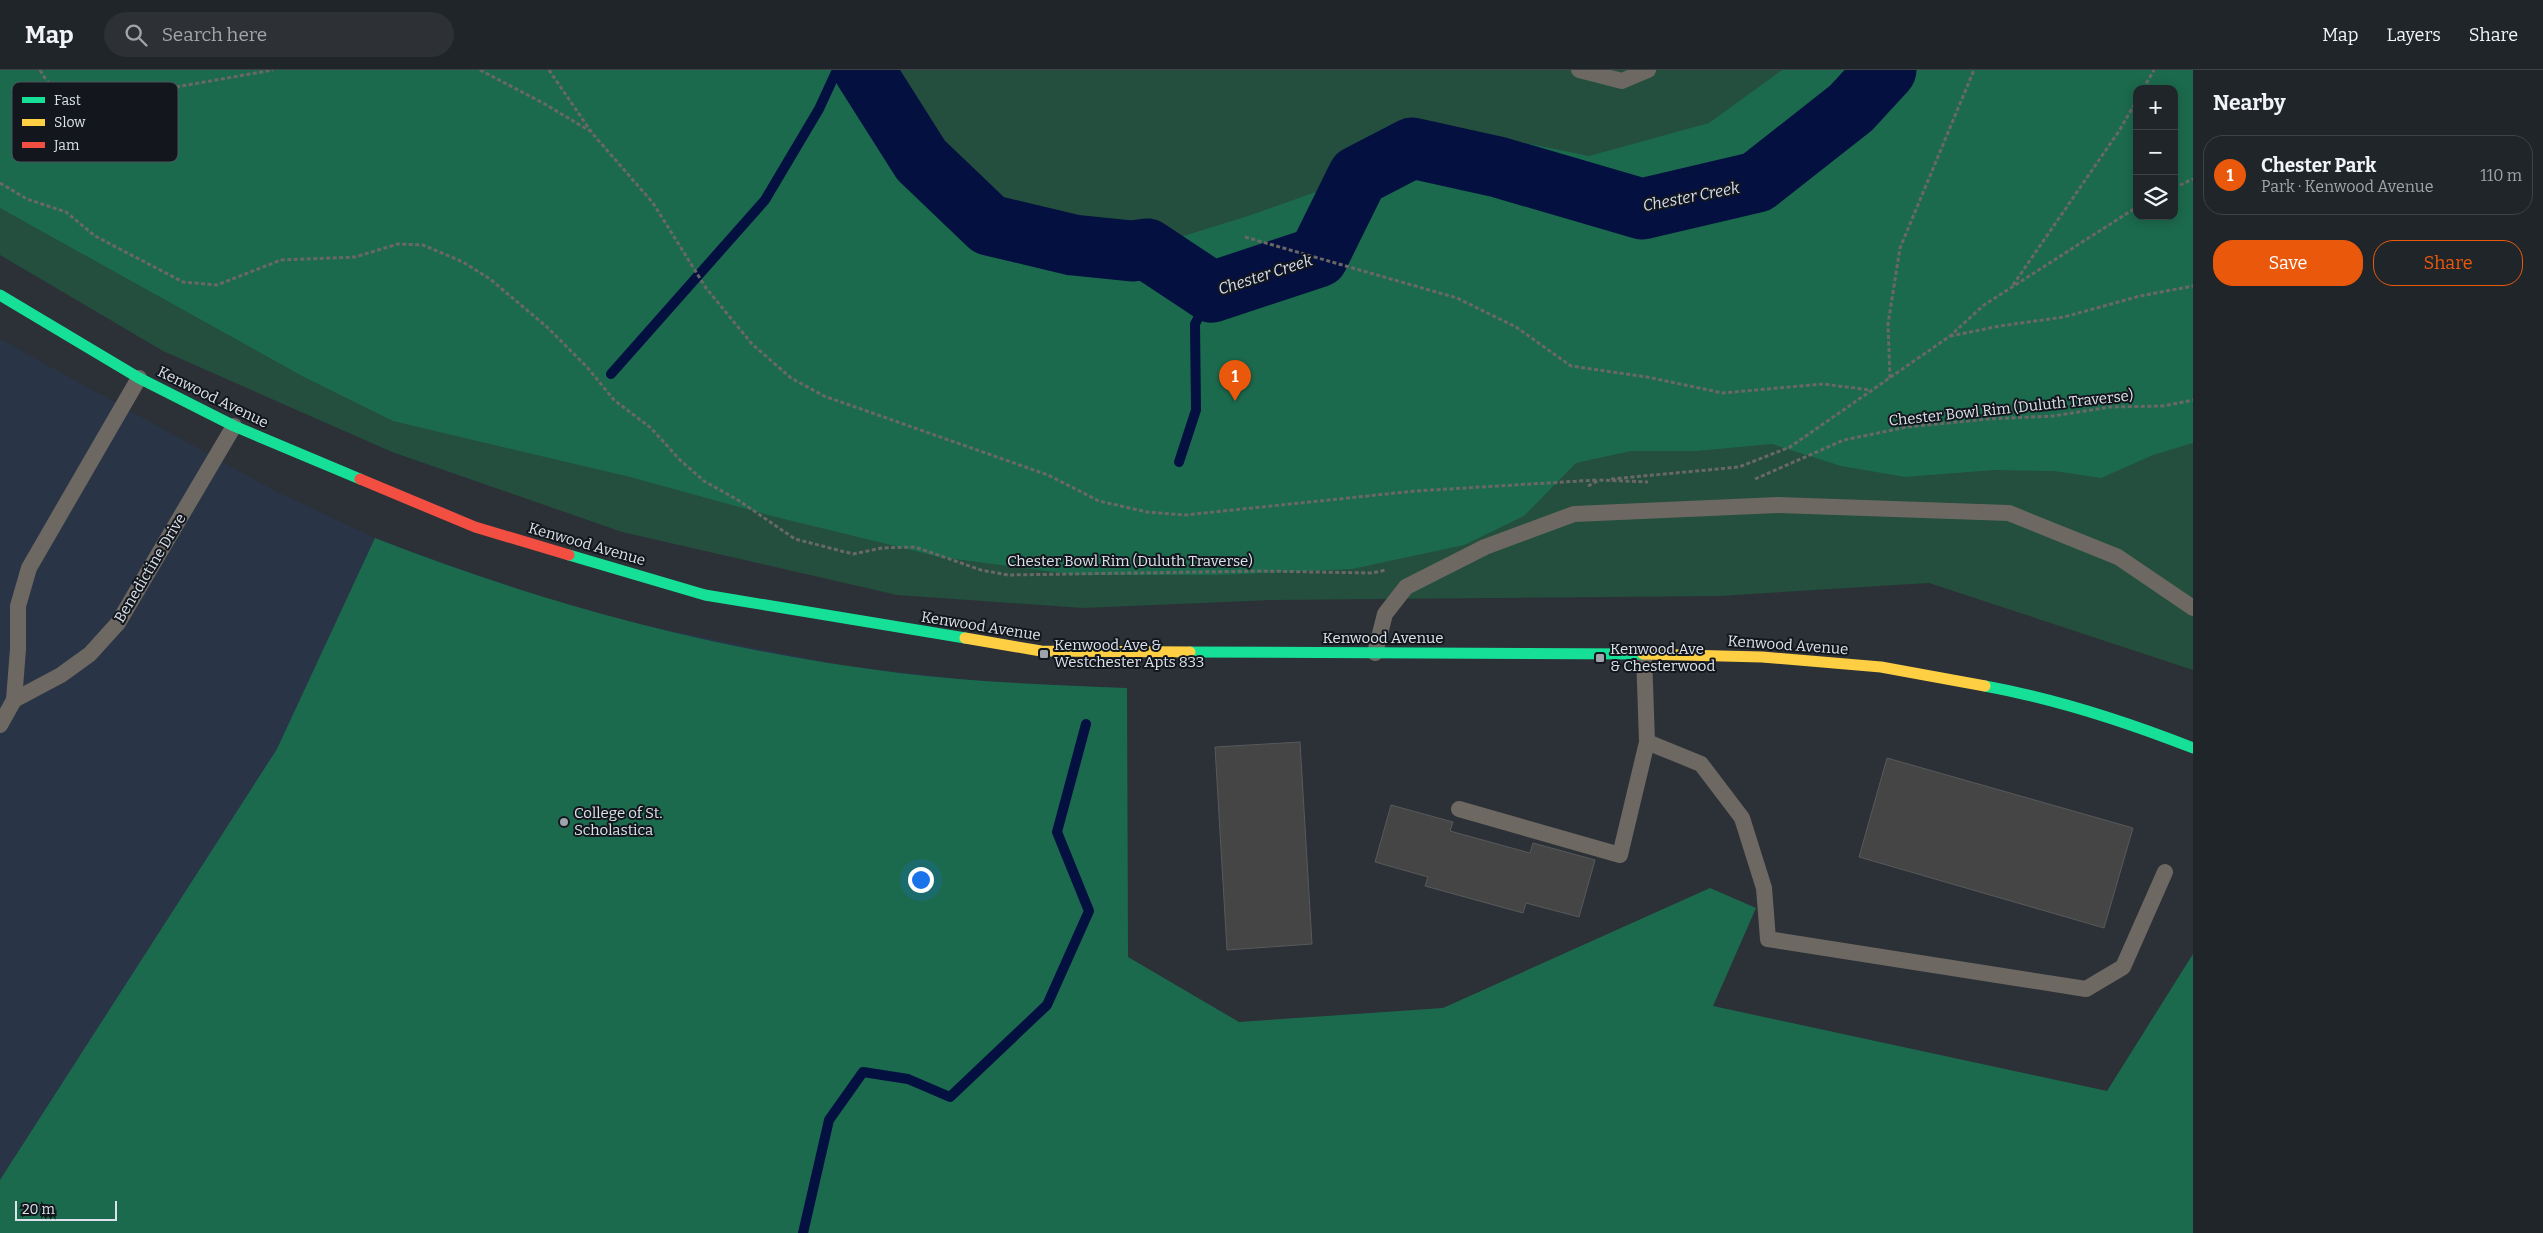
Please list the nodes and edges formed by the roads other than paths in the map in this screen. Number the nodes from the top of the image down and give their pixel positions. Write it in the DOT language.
graph roads {
  1 [pos="1579,70"];
  2 [pos="1648,70"];
  3 [pos="0,295"];
  4 [pos="138,378"];
  5 [pos="234,426"];
  6 [pos="2193,608"];
  7 [pos="1375,653"];
  8 [pos="1644,654"];
  9 [pos="14,700"];
  10 [pos="0,725"];
  11 [pos="1647,742"];
  12 [pos="2193,748"];
  13 [pos="1460,809"];
  14 [pos="2164,872"];
  1 -- 2 [label="lane"];
  3 -- 4 [label="street, Kenwood Avenue"];
  4 -- 5 [label="street, Kenwood Avenue"];
  4 -- 9 [label="lane"];
  5 -- 7 [label="street, Kenwood Avenue"];
  5 -- 9 [label="lane, Benedictine Drive"];
  6 -- 7 [label="lane"];
  7 -- 8 [label="street, Kenwood Avenue"];
  8 -- 11 [label="lane"];
  8 -- 12 [label="street, Kenwood Avenue"];
  9 -- 10 [label="lane"];
  11 -- 13 [label="lane"];
  11 -- 14 [label="lane"];
}
